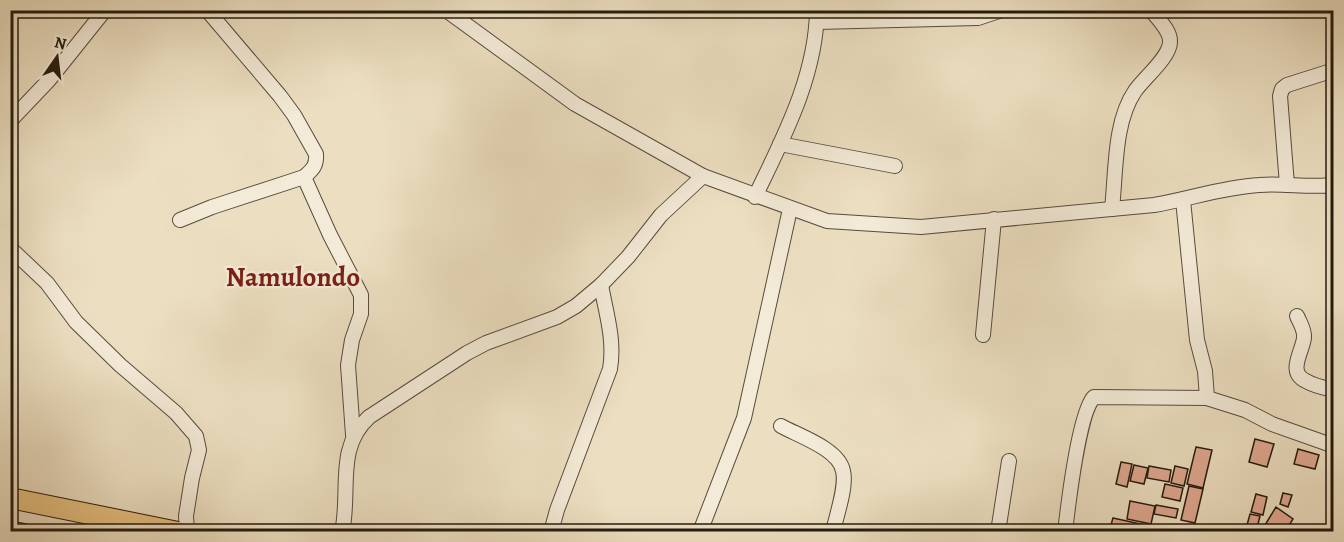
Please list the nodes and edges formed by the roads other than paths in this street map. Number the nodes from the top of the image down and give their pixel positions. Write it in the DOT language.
graph roads {
  1 [pos="105,10"];
  2 [pos="207,10"];
  3 [pos="446,10"];
  4 [pos="1002,10"];
  5 [pos="1151,10"];
  6 [pos="817,16"];
  7 [pos="1331,71"];
  8 [pos="10,121"];
  9 [pos="780,144"];
  10 [pos="895,166"];
  11 [pos="304,177"];
  12 [pos="703,177"];
  13 [pos="1287,185"];
  14 [pos="1334,185"];
  15 [pos="754,196"];
  16 [pos="1184,200"];
  17 [pos="1112,208"];
  18 [pos="790,209"];
  19 [pos="994,219"];
  20 [pos="180,220"];
  21 [pos="10,248"];
  22 [pos="601,285"];
  23 [pos="1297,316"];
  24 [pos="983,335"];
  25 [pos="1334,390"];
  26 [pos="1207,398"];
  27 [pos="781,426"];
  28 [pos="353,435"];
  29 [pos="1334,446"];
  30 [pos="1009,460"];
  31 [pos="10,498"];
  32 [pos="178,531"];
  33 [pos="187,531"];
  34 [pos="342,531"];
  35 [pos="551,531"];
  36 [pos="700,531"];
  37 [pos="832,531"];
  38 [pos="998,531"];
  39 [pos="1065,531"];
  1 -- 8 [label="street"];
  2 -- 11 [label="street"];
  3 -- 12 [label="street"];
  4 -- 6 [label="street"];
  5 -- 17 [label="street"];
  6 -- 9 [label="street"];
  7 -- 13 [label="street"];
  9 -- 10 [label="street"];
  9 -- 15 [label="street"];
  11 -- 20 [label="street"];
  11 -- 28 [label="street"];
  12 -- 15 [label="street"];
  12 -- 22 [label="street"];
  13 -- 14 [label="street"];
  13 -- 16 [label="street"];
  15 -- 18 [label="street"];
  16 -- 17 [label="street"];
  16 -- 26 [label="street"];
  17 -- 19 [label="street"];
  18 -- 19 [label="street"];
  18 -- 36 [label="street"];
  19 -- 24 [label="street"];
  21 -- 33 [label="street"];
  22 -- 28 [label="street"];
  22 -- 35 [label="street"];
  23 -- 25 [label="street"];
  26 -- 29 [label="street"];
  26 -- 39 [label="street"];
  27 -- 37 [label="street"];
  28 -- 34 [label="street"];
  30 -- 38 [label="street"];
  31 -- 32 [label="highway"];
}
